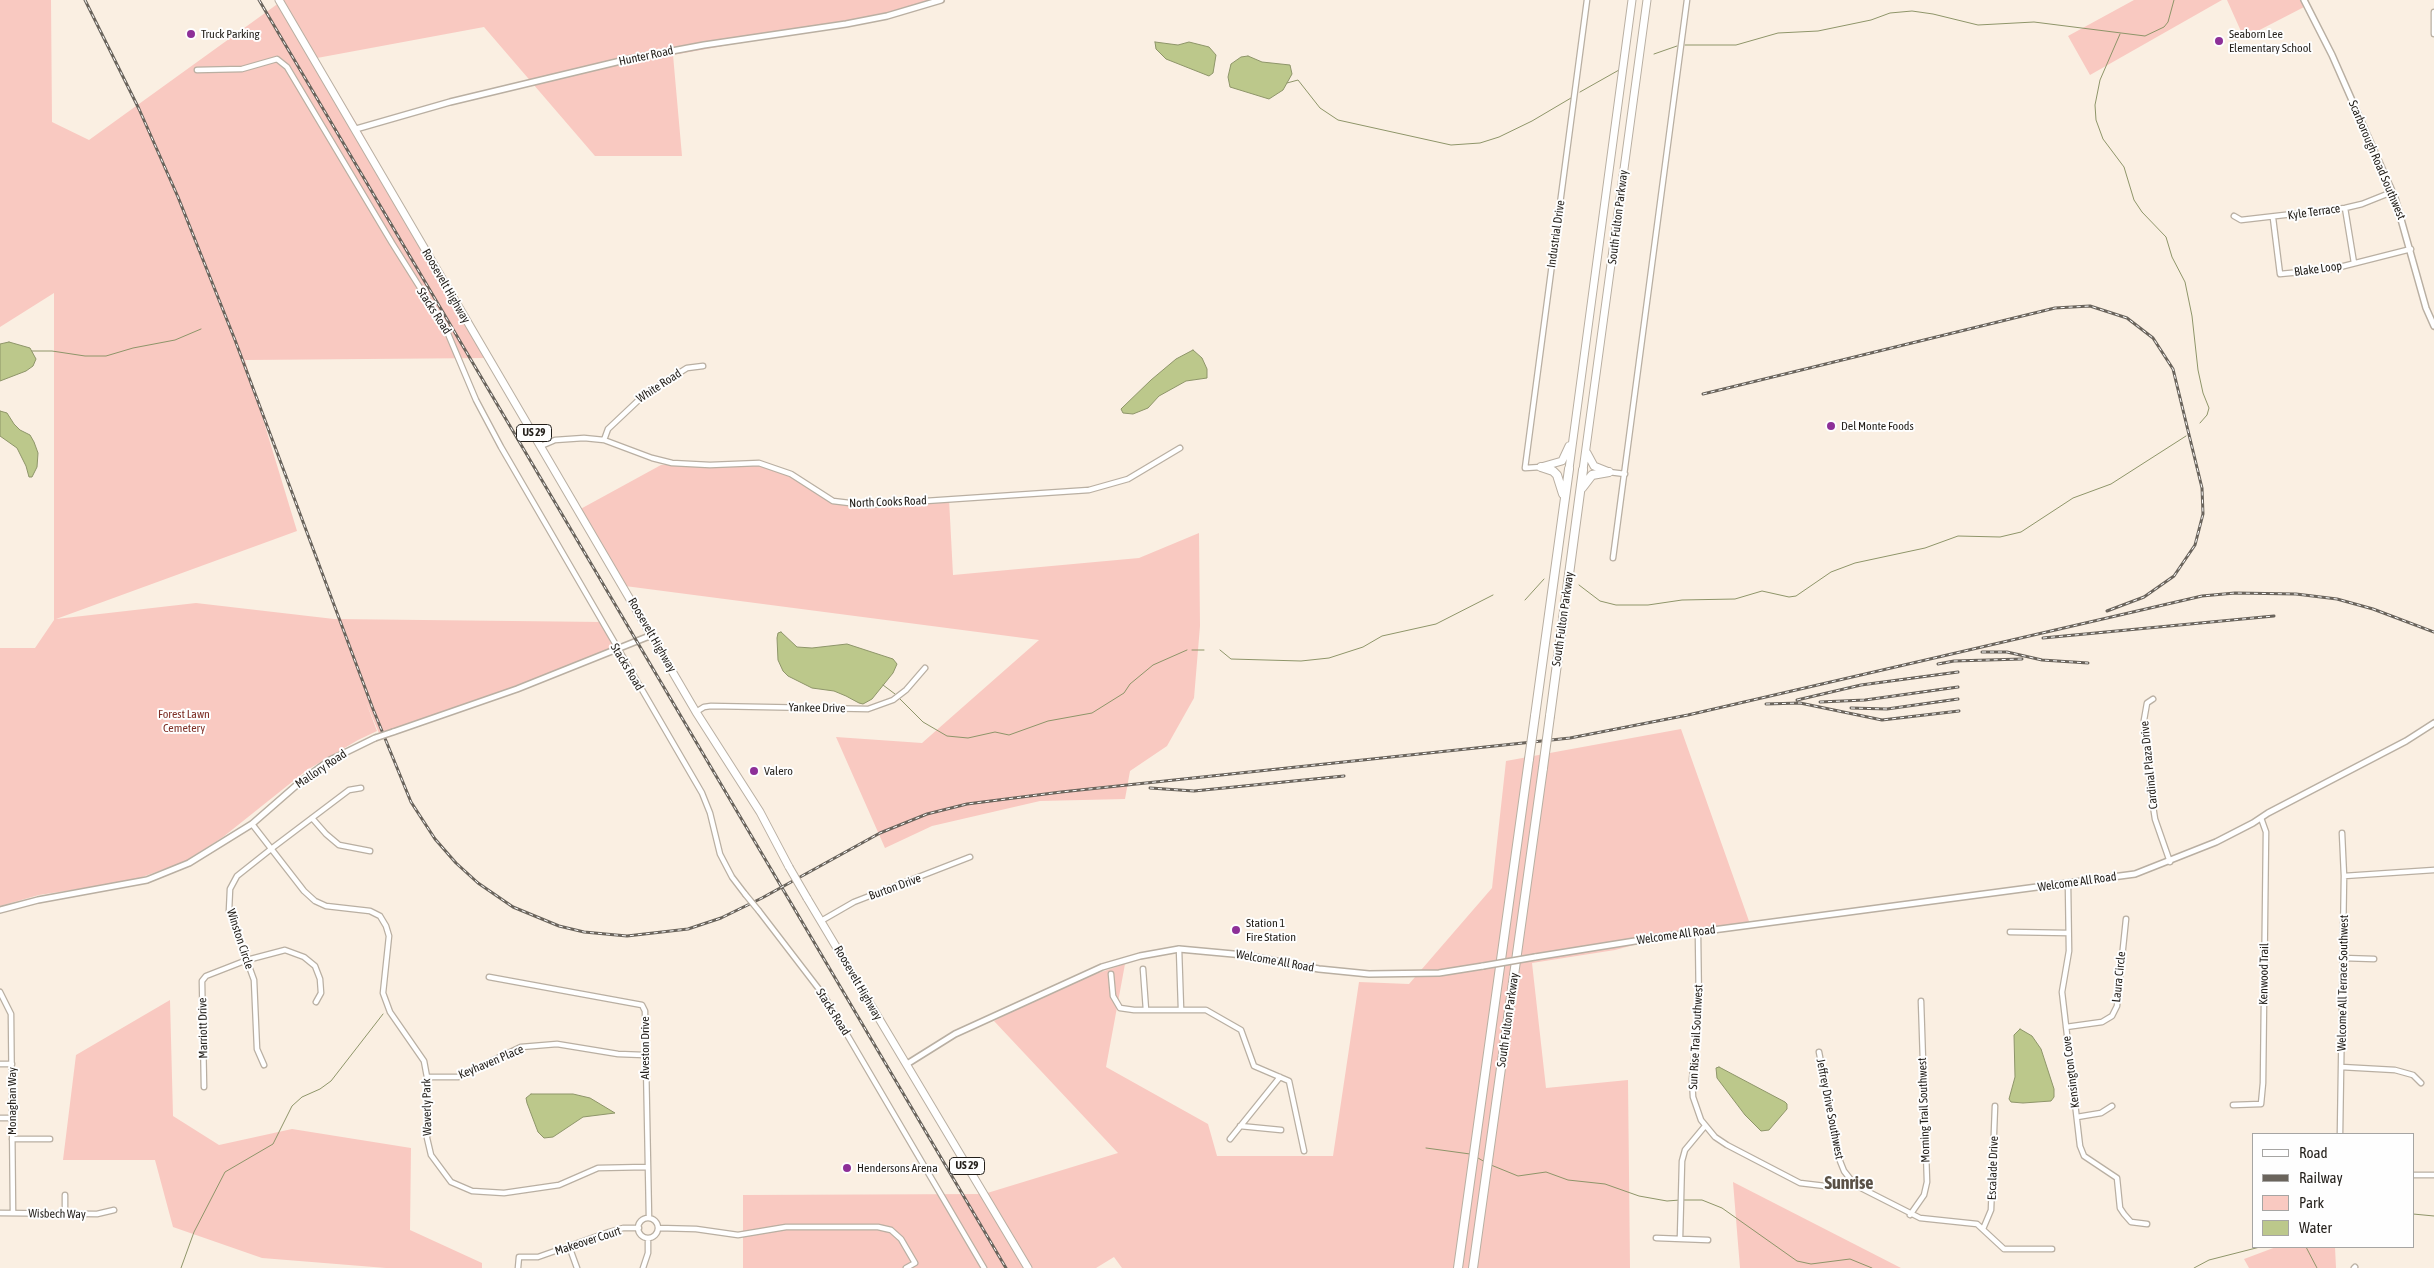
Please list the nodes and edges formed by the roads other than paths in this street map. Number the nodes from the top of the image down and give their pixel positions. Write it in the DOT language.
graph roads {
  1 [pos="279,0"];
  2 [pos="940,0"];
  3 [pos="1587,0"];
  4 [pos="1632,0"];
  5 [pos="1647,0"];
  6 [pos="1687,0"];
  7 [pos="2305,0"];
  8 [pos="2434,12"];
  9 [pos="2434,34"];
  10 [pos="197,70"];
  11 [pos="356,130"];
  12 [pos="2392,192"];
  13 [pos="2345,208"];
  14 [pos="2234,216"];
  15 [pos="2273,218"];
  16 [pos="2410,248"];
  17 [pos="2354,263"];
  18 [pos="2434,326"];
  19 [pos="703,366"];
  20 [pos="1576,424"];
  21 [pos="604,440"];
  22 [pos="541,446"];
  23 [pos="1180,448"];
  24 [pos="1586,448"];
  25 [pos="1541,467"];
  26 [pos="1569,469"];
  27 [pos="1583,470"];
  28 [pos="1609,472"];
  29 [pos="1625,474"];
  30 [pos="1580,492"];
  31 [pos="1564,510"];
  32 [pos="1613,558"];
  33 [pos="652,635"];
  34 [pos="616,650"];
  35 [pos="925,668"];
  36 [pos="2153,699"];
  37 [pos="696,712"];
  38 [pos="2434,723"];
  39 [pos="361,788"];
  40 [pos="312,818"];
  41 [pos="2260,818"];
  42 [pos="252,824"];
  43 [pos="2342,833"];
  44 [pos="271,849"];
  45 [pos="370,851"];
  46 [pos="970,858"];
  47 [pos="2170,862"];
  48 [pos="2434,870"];
  49 [pos="2344,876"];
  50 [pos="2068,884"];
  51 [pos="0,910"];
  52 [pos="821,920"];
  53 [pos="2126,920"];
  54 [pos="2010,932"];
  55 [pos="2068,933"];
  56 [pos="1698,934"];
  57 [pos="1179,949"];
  58 [pos="2343,958"];
  59 [pos="2374,959"];
  60 [pos="247,960"];
  61 [pos="1143,969"];
  62 [pos="1110,974"];
  63 [pos="489,977"];
  64 [pos="0,992"];
  65 [pos="1921,1000"];
  66 [pos="316,1002"];
  67 [pos="1181,1009"];
  68 [pos="1146,1010"];
  69 [pos="2066,1027"];
  70 [pos="1819,1052"];
  71 [pos="644,1055"];
  72 [pos="0,1064"];
  73 [pos="12,1064"];
  74 [pos="907,1064"];
  75 [pos="264,1065"];
  76 [pos="2341,1067"];
  77 [pos="427,1077"];
  78 [pos="1280,1077"];
  79 [pos="2421,1083"];
  80 [pos="204,1087"];
  81 [pos="2233,1105"];
  82 [pos="1995,1106"];
  83 [pos="2112,1106"];
  84 [pos="2076,1117"];
  85 [pos="0,1118"];
  86 [pos="12,1118"];
  87 [pos="1240,1126"];
  88 [pos="1705,1126"];
  89 [pos="1281,1130"];
  90 [pos="2340,1133"];
  91 [pos="12,1139"];
  92 [pos="50,1139"];
  93 [pos="1230,1139"];
  94 [pos="1304,1152"];
  95 [pos="646,1167"];
  96 [pos="2414,1175"];
  97 [pos="2434,1175"];
  98 [pos="1850,1180"];
  99 [pos="65,1195"];
  100 [pos="114,1210"];
  101 [pos="0,1212"];
  102 [pos="13,1213"];
  103 [pos="65,1214"];
  104 [pos="1910,1215"];
  105 [pos="648,1218"];
  106 [pos="2147,1224"];
  107 [pos="638,1228"];
  108 [pos="658,1228"];
  109 [pos="1983,1229"];
  110 [pos="648,1238"];
  111 [pos="1656,1238"];
  112 [pos="1680,1238"];
  113 [pos="1708,1240"];
  114 [pos="569,1246"];
  115 [pos="2052,1249"];
  116 [pos="915,1263"];
  117 [pos="518,1268"];
  118 [pos="577,1268"];
  119 [pos="643,1268"];
  120 [pos="906,1268"];
  121 [pos="918,1268"];
  122 [pos="984,1268"];
  123 [pos="1028,1268"];
  124 [pos="1456,1268"];
  125 [pos="1474,1268"];
  1 -- 11 [label="main road, Roosevelt Highway / US 29"];
  2 -- 11 [label="street, Hunter Road"];
  3 -- 25 [label="street, Industrial Drive"];
  4 -- 20 [label="main road, South Fulton Parkway"];
  5 -- 24 [label="main road, South Fulton Parkway"];
  6 -- 29 [label="street"];
  7 -- 12 [label="street, Scarborough Road Southwest"];
  8 -- 9 [label="street"];
  10 -- 34 [label="street, Stacks Road"];
  11 -- 22 [label="main road, Roosevelt Highway / US 29"];
  12 -- 13 [label="street, Kyle Terrace"];
  12 -- 16 [label="street, Scarborough Road Southwest"];
  13 -- 15 [label="street, Kyle Terrace"];
  13 -- 17 [label="street"];
  14 -- 15 [label="street, Kyle Terrace"];
  15 -- 17 [label="street, Blake Loop"];
  16 -- 17 [label="street, Blake Loop"];
  16 -- 18 [label="street, Scarborough Road Southwest"];
  19 -- 21 [label="street, White Road"];
  20 -- 25 [label="main road"];
  20 -- 26 [label="main road, South Fulton Parkway"];
  21 -- 22 [label="street, North Cooks Road"];
  21 -- 23 [label="street, North Cooks Road"];
  22 -- 33 [label="main road, Roosevelt Highway / US 29"];
  24 -- 27 [label="main road, South Fulton Parkway"];
  24 -- 28 [label="main road"];
  25 -- 31 [label="highway"];
  26 -- 31 [label="highway, South Fulton Parkway"];
  27 -- 30 [label="highway, South Fulton Parkway"];
  28 -- 29 [label="street"];
  28 -- 30 [label="highway"];
  29 -- 32 [label="street"];
  30 -- 125 [label="highway, South Fulton Parkway, bridge"];
  31 -- 124 [label="highway, South Fulton Parkway, bridge"];
  33 -- 34 [label="street, Mallory Road"];
  33 -- 37 [label="main road, Roosevelt Highway / US 29"];
  34 -- 42 [label="street, Mallory Road, bridge"];
  34 -- 122 [label="street, Stacks Road, bridge"];
  35 -- 37 [label="street, Yankee Drive"];
  36 -- 47 [label="street, Cardinal Plaza Drive"];
  37 -- 52 [label="main road, Roosevelt Highway / US 29, bridge"];
  38 -- 41 [label="street, Welcome All Road"];
  39 -- 40 [label="street, Winston Circle"];
  40 -- 44 [label="street, Winston Circle"];
  40 -- 45 [label="street"];
  41 -- 47 [label="street, Welcome All Road"];
  41 -- 81 [label="street, Kenwood Trail"];
  42 -- 44 [label="street, Waverly Park"];
  42 -- 51 [label="street, Mallory Road"];
  43 -- 49 [label="street, Welcome All Terrace Southwest"];
  44 -- 60 [label="street, Winston Circle"];
  44 -- 77 [label="street, Waverly Park"];
  46 -- 52 [label="street, Burton Drive"];
  47 -- 50 [label="street, Welcome All Road"];
  48 -- 49 [label="street"];
  49 -- 58 [label="street, Welcome All Terrace Southwest"];
  50 -- 55 [label="street, Kensington Cove"];
  50 -- 56 [label="street, Welcome All Road"];
  52 -- 74 [label="main road, Roosevelt Highway / US 29"];
  53 -- 69 [label="street, Laura Circle"];
  54 -- 55 [label="street"];
  55 -- 69 [label="street, Kensington Cove"];
  56 -- 57 [label="street, Welcome All Road, bridge"];
  56 -- 88 [label="street, Sun Rise Trail Southwest"];
  57 -- 67 [label="street"];
  57 -- 74 [label="street, Welcome All Road"];
  58 -- 59 [label="street"];
  58 -- 76 [label="street, Welcome All Terrace Southwest"];
  60 -- 66 [label="street, Marriott Drive"];
  60 -- 75 [label="street, Winston Circle"];
  60 -- 80 [label="street, Marriott Drive"];
  61 -- 68 [label="street"];
  62 -- 68 [label="street"];
  63 -- 71 [label="street, Alveston Drive"];
  64 -- 73 [label="street, Monaghan Way"];
  65 -- 104 [label="street, Morning Trail Southwest"];
  67 -- 68 [label="street"];
  67 -- 78 [label="street"];
  69 -- 84 [label="street, Kensington Cove"];
  70 -- 98 [label="street, Jeffrey Drive Southwest"];
  71 -- 77 [label="street, Keyhaven Place"];
  71 -- 95 [label="street, Alveston Drive"];
  72 -- 73 [label="street"];
  73 -- 86 [label="street, Monaghan Way"];
  74 -- 123 [label="main road, Roosevelt Highway / US 29"];
  76 -- 79 [label="street"];
  76 -- 90 [label="street, Welcome All Terrace Southwest"];
  77 -- 95 [label="street, Waverly Park"];
  78 -- 87 [label="street"];
  78 -- 94 [label="street"];
  82 -- 109 [label="street, Escalade Drive"];
  83 -- 84 [label="street"];
  84 -- 106 [label="street, Kensington Cove"];
  85 -- 86 [label="street"];
  86 -- 91 [label="street, Monaghan Way"];
  87 -- 89 [label="street"];
  87 -- 93 [label="street"];
  88 -- 98 [label="street, Sun Rise Trail Southwest"];
  88 -- 112 [label="street"];
  91 -- 92 [label="street"];
  91 -- 102 [label="street, Monaghan Way"];
  95 -- 105 [label="street, Alveston Drive"];
  96 -- 97 [label="street"];
  98 -- 104 [label="street, Jeffrey Drive Southwest"];
  99 -- 103 [label="street"];
  100 -- 103 [label="street, Wisbech Way"];
  101 -- 102 [label="street, Wisbech Way"];
  102 -- 103 [label="street, Wisbech Way"];
  104 -- 109 [label="street, Jeffrey Drive Southwest"];
  105 -- 107 [label="street"];
  105 -- 108 [label="street"];
  107 -- 110 [label="street"];
  107 -- 114 [label="street, Makeover Court"];
  108 -- 110 [label="street"];
  108 -- 116 [label="street"];
  109 -- 115 [label="street, Jeffrey Drive Southwest"];
  110 -- 119 [label="street"];
  111 -- 112 [label="street"];
  112 -- 113 [label="street"];
  114 -- 117 [label="street, Makeover Court"];
  114 -- 118 [label="street"];
  116 -- 120 [label="street"];
  116 -- 121 [label="street"];
}
